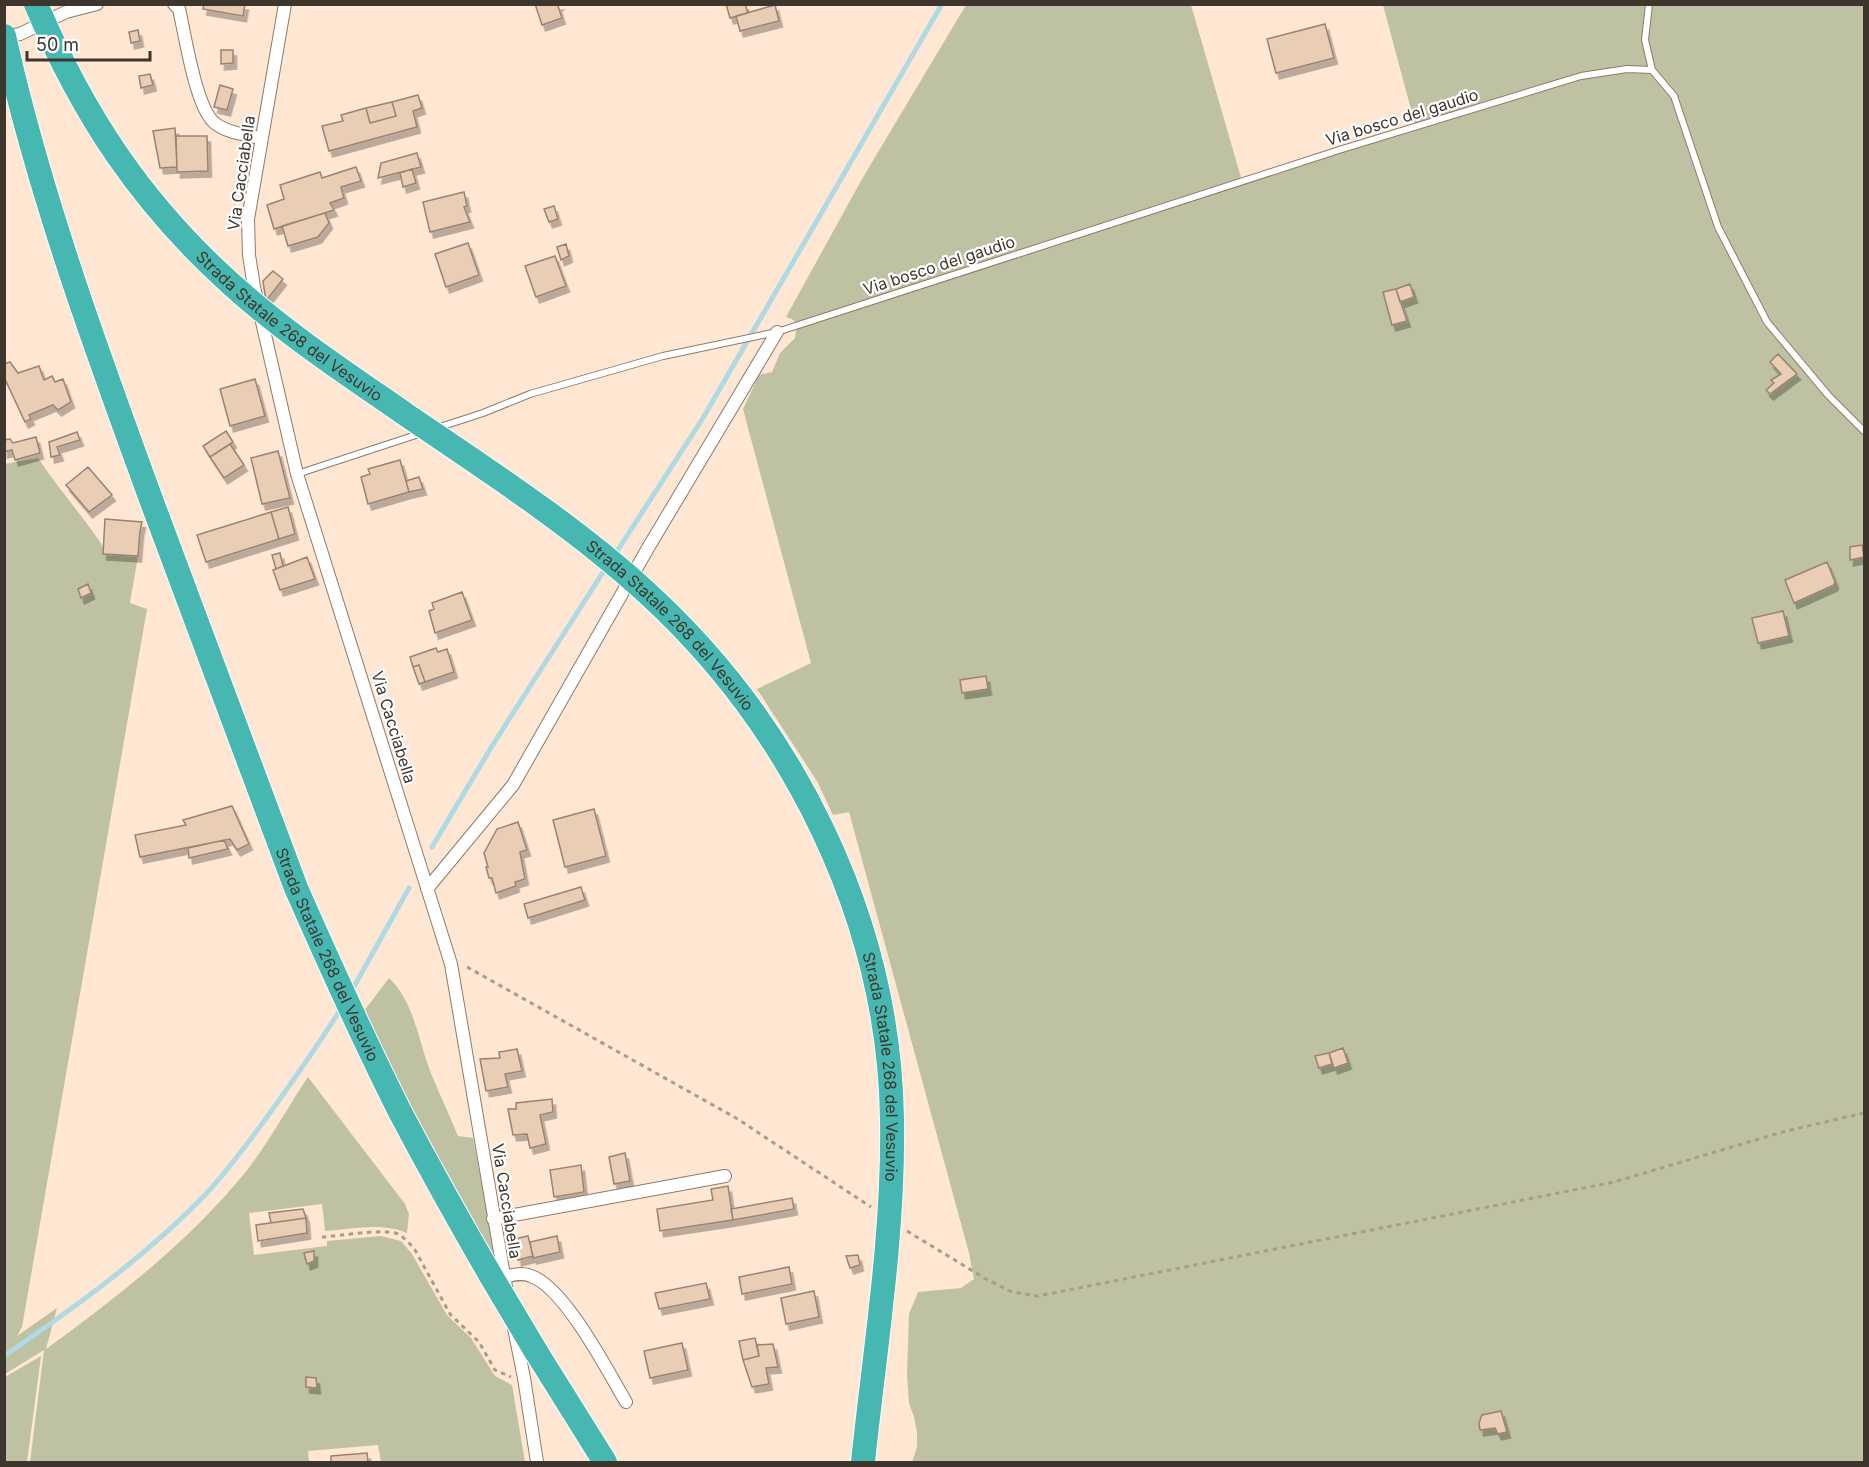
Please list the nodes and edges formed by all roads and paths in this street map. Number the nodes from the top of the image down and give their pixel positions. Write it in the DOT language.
graph roads {
  1 [pos="36,4"];
  2 [pos="97,4"];
  3 [pos="174,4"];
  4 [pos="285,4"];
  5 [pos="1649,4"];
  6 [pos="4,37"];
  7 [pos="1652,70"];
  8 [pos="261,138"];
  9 [pos="777,332"];
  10 [pos="1864,431"];
  11 [pos="297,474"];
  12 [pos="427,889"];
  13 [pos="449,958"];
  14 [pos="1864,1113"];
  15 [pos="725,1176"];
  16 [pos="874,1209"];
  17 [pos="493,1219"];
  18 [pos="905,1230"];
  19 [pos="322,1237"];
  20 [pos="497,1276"];
  21 [pos="524,1378"];
  22 [pos="626,1402"];
  23 [pos="537,1462"];
  24 [pos="605,1462"];
  25 [pos="863,1462"];
  1 -- 25 [label="highway, Strada Statale 268 del Vesuvio, bridge"];
  2 -- 6 [label="street"];
  3 -- 8 [label="street"];
  4 -- 8 [label="street, Via Cacciabella"];
  5 -- 7 [label="lane"];
  6 -- 20 [label="highway, Strada Statale 268 del Vesuvio, bridge"];
  7 -- 9 [label="lane, Via bosco del gaudio"];
  7 -- 10 [label="lane"];
  8 -- 11 [label="street, Via Cacciabella"];
  9 -- 11 [label="lane, Via bosco del gaudio"];
  9 -- 12 [label="street"];
  11 -- 12 [label="street, Via Cacciabella"];
  12 -- 13 [label="street, Via Cacciabella"];
  13 -- 16 [label="path"];
  13 -- 17 [label="street, Via Cacciabella"];
  14 -- 18 [label="path"];
  15 -- 17 [label="street"];
  17 -- 20 [label="street, Via Cacciabella"];
  19 -- 21 [label="path"];
  20 -- 21 [label="street, Via Cacciabella"];
  20 -- 22 [label="street"];
  20 -- 24 [label="highway, Strada Statale 268 del Vesuvio, bridge"];
  21 -- 23 [label="street, Via Cacciabella"];
}
